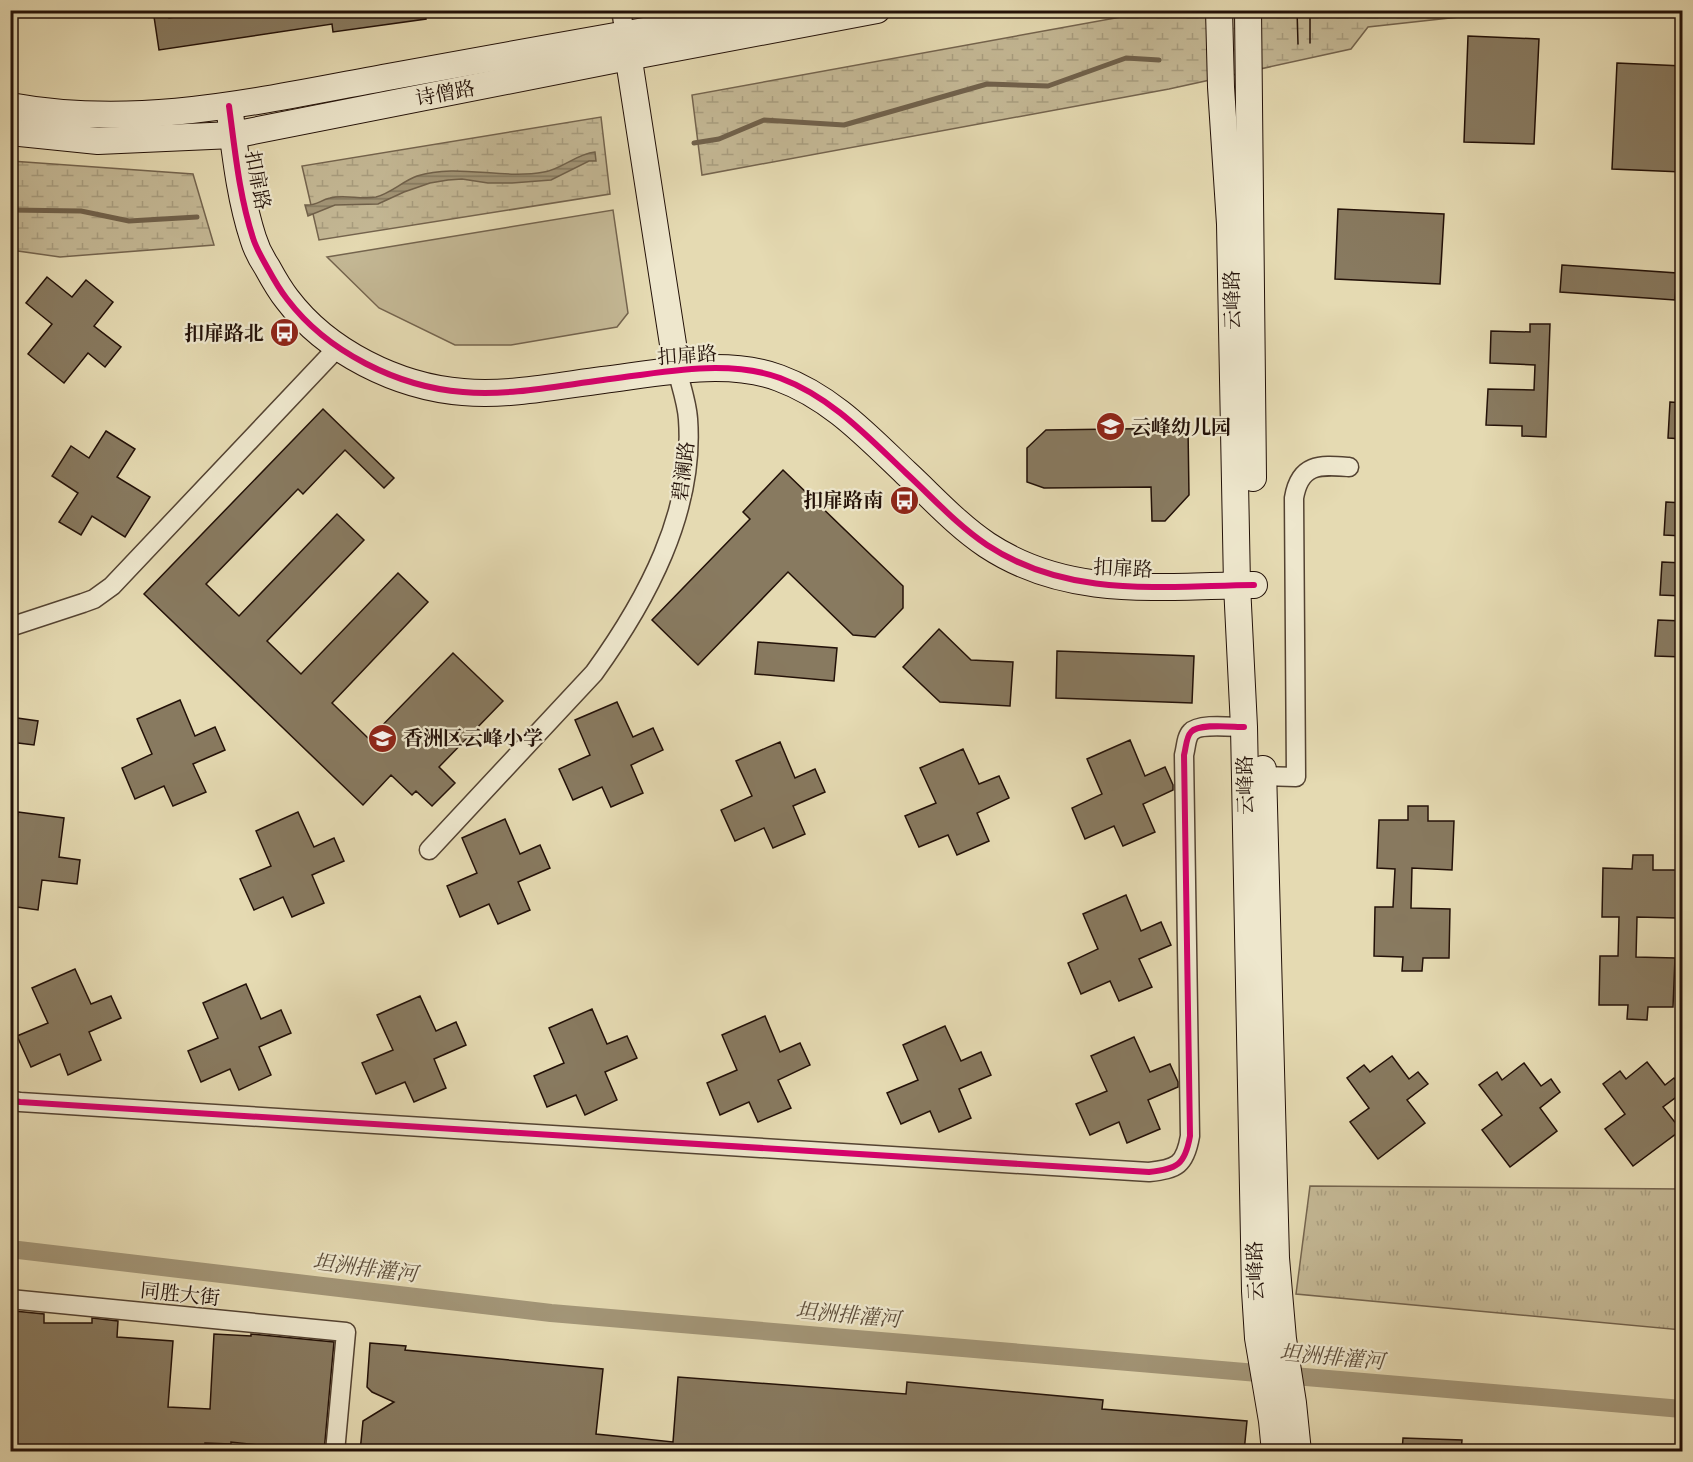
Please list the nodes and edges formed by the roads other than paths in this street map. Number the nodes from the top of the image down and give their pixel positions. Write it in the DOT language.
graph roads {
  1 [pos="767,10"];
  2 [pos="877,10"];
  3 [pos="1199,10"];
  4 [pos="1219,10"];
  5 [pos="1252,18"];
  6 [pos="625,34"];
  7 [pos="1220,65"];
  8 [pos="10,106"];
  9 [pos="229,106"];
  10 [pos="10,132"];
  11 [pos="233,135"];
  12 [pos="339,346"];
  13 [pos="677,370"];
  14 [pos="1340,467"];
  15 [pos="1246,585"];
  16 [pos="10,627"];
  17 [pos="1244,727"];
  18 [pos="1263,776"];
  19 [pos="429,850"];
  20 [pos="10,1100"];
  21 [pos="1266,1288"];
  22 [pos="10,1299"];
  23 [pos="1290,1451"];
  24 [pos="335,1452"];
  1 -- 6 [label="street, 诗僧路"];
  2 -- 6 [label="street, 诗僧路"];
  3 -- 7 [label="street"];
  4 -- 7 [label="street, 云峰路"];
  5 -- 15 [label="street, 云峰路"];
  6 -- 9 [label="street, 诗僧路"];
  6 -- 11 [label="street, 诗僧路"];
  6 -- 13 [label="street, 碧澜路"];
  7 -- 15 [label="street, 云峰路"];
  8 -- 9 [label="street, 诗僧路"];
  9 -- 11 [label="street, 扣扉路"];
  10 -- 11 [label="street, 诗僧路"];
  11 -- 12 [label="street, 扣扉路"];
  12 -- 13 [label="street, 扣扉路"];
  12 -- 16 [label="street"];
  13 -- 15 [label="street, 扣扉路"];
  13 -- 19 [label="street, 碧澜路"];
  14 -- 18 [label="street"];
  15 -- 17 [label="street, 云峰路"];
  15 -- 18 [label="street, 云峰路"];
  17 -- 20 [label="street"];
  17 -- 21 [label="street, 云峰路"];
  18 -- 21 [label="street, 云峰路"];
  21 -- 23 [label="street, 云峰路"];
  22 -- 24 [label="street, 同胜大街"];
}
